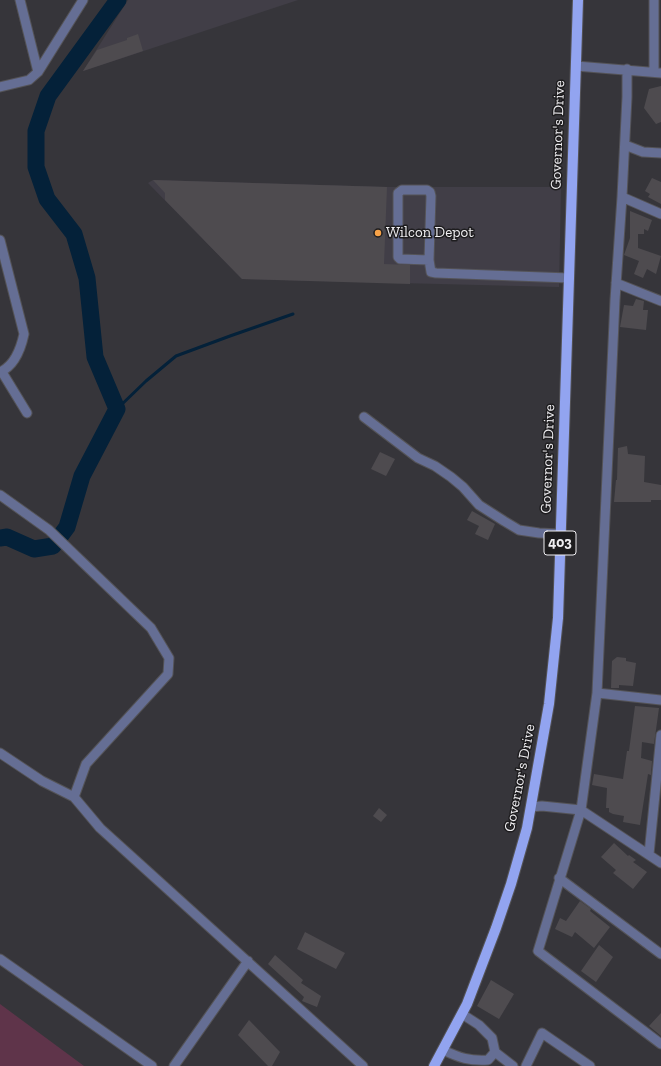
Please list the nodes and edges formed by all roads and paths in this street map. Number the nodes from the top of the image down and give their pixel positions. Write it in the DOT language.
graph roads {
  1 [pos="20,0"];
  2 [pos="83,0"];
  3 [pos="578,0"];
  4 [pos="654,0"];
  5 [pos="576,66"];
  6 [pos="627,70"];
  7 [pos="38,72"];
  8 [pos="658,72"];
  9 [pos="0,87"];
  10 [pos="625,144"];
  11 [pos="661,153"];
  12 [pos="622,197"];
  13 [pos="661,214"];
  14 [pos="0,240"];
  15 [pos="429,260"];
  16 [pos="568,278"];
  17 [pos="616,283"];
  18 [pos="661,301"];
  19 [pos="1,372"];
  20 [pos="27,413"];
  21 [pos="364,417"];
  22 [pos="0,495"];
  23 [pos="560,534"];
  24 [pos="597,693"];
  25 [pos="661,700"];
  26 [pos="661,735"];
  27 [pos="0,753"];
  28 [pos="74,797"];
  29 [pos="531,807"];
  30 [pos="581,810"];
  31 [pos="648,854"];
  32 [pos="661,863"];
  33 [pos="559,878"];
  34 [pos="661,954"];
  35 [pos="0,959"];
  36 [pos="248,961"];
  37 [pos="462,1014"];
  38 [pos="661,1044"];
  39 [pos="443,1050"];
  40 [pos="495,1052"];
  41 [pos="488,1060"];
  42 [pos="152,1066"];
  43 [pos="174,1066"];
  44 [pos="363,1066"];
  45 [pos="434,1066"];
  46 [pos="496,1066"];
  47 [pos="513,1066"];
  48 [pos="526,1066"];
  49 [pos="590,1066"];
  1 -- 7 [label="street"];
  2 -- 7 [label="street"];
  3 -- 5 [label="main road, Governor's Drive / 403"];
  4 -- 8 [label="street"];
  5 -- 6 [label="street"];
  5 -- 16 [label="main road, Governor's Drive / 403"];
  6 -- 8 [label="street"];
  6 -- 10 [label="street"];
  7 -- 9 [label="street"];
  10 -- 11 [label="street"];
  10 -- 12 [label="street"];
  12 -- 13 [label="street"];
  12 -- 17 [label="street"];
  14 -- 19 [label="street"];
  15 -- 15 [label="street"];
  15 -- 16 [label="street"];
  16 -- 23 [label="main road, Governor's Drive / 403"];
  17 -- 18 [label="street"];
  17 -- 24 [label="street"];
  19 -- 20 [label="street"];
  21 -- 23 [label="street"];
  22 -- 28 [label="street"];
  23 -- 29 [label="main road, Governor's Drive / 403"];
  24 -- 25 [label="street"];
  24 -- 30 [label="street"];
  26 -- 31 [label="street"];
  27 -- 28 [label="street"];
  28 -- 36 [label="street"];
  29 -- 30 [label="street"];
  29 -- 37 [label="main road, Governor's Drive / 403"];
  30 -- 31 [label="street"];
  30 -- 33 [label="street"];
  31 -- 32 [label="street"];
  33 -- 34 [label="street"];
  33 -- 38 [label="street"];
  35 -- 42 [label="street"];
  36 -- 43 [label="street"];
  36 -- 44 [label="street"];
  37 -- 39 [label="main road, Governor's Drive / 403"];
  37 -- 40 [label="street"];
  39 -- 41 [label="street"];
  39 -- 45 [label="main road, Governor's Drive / 403"];
  40 -- 41 [label="street"];
  40 -- 47 [label="street"];
  41 -- 46 [label="street"];
  48 -- 49 [label="street"];
}
